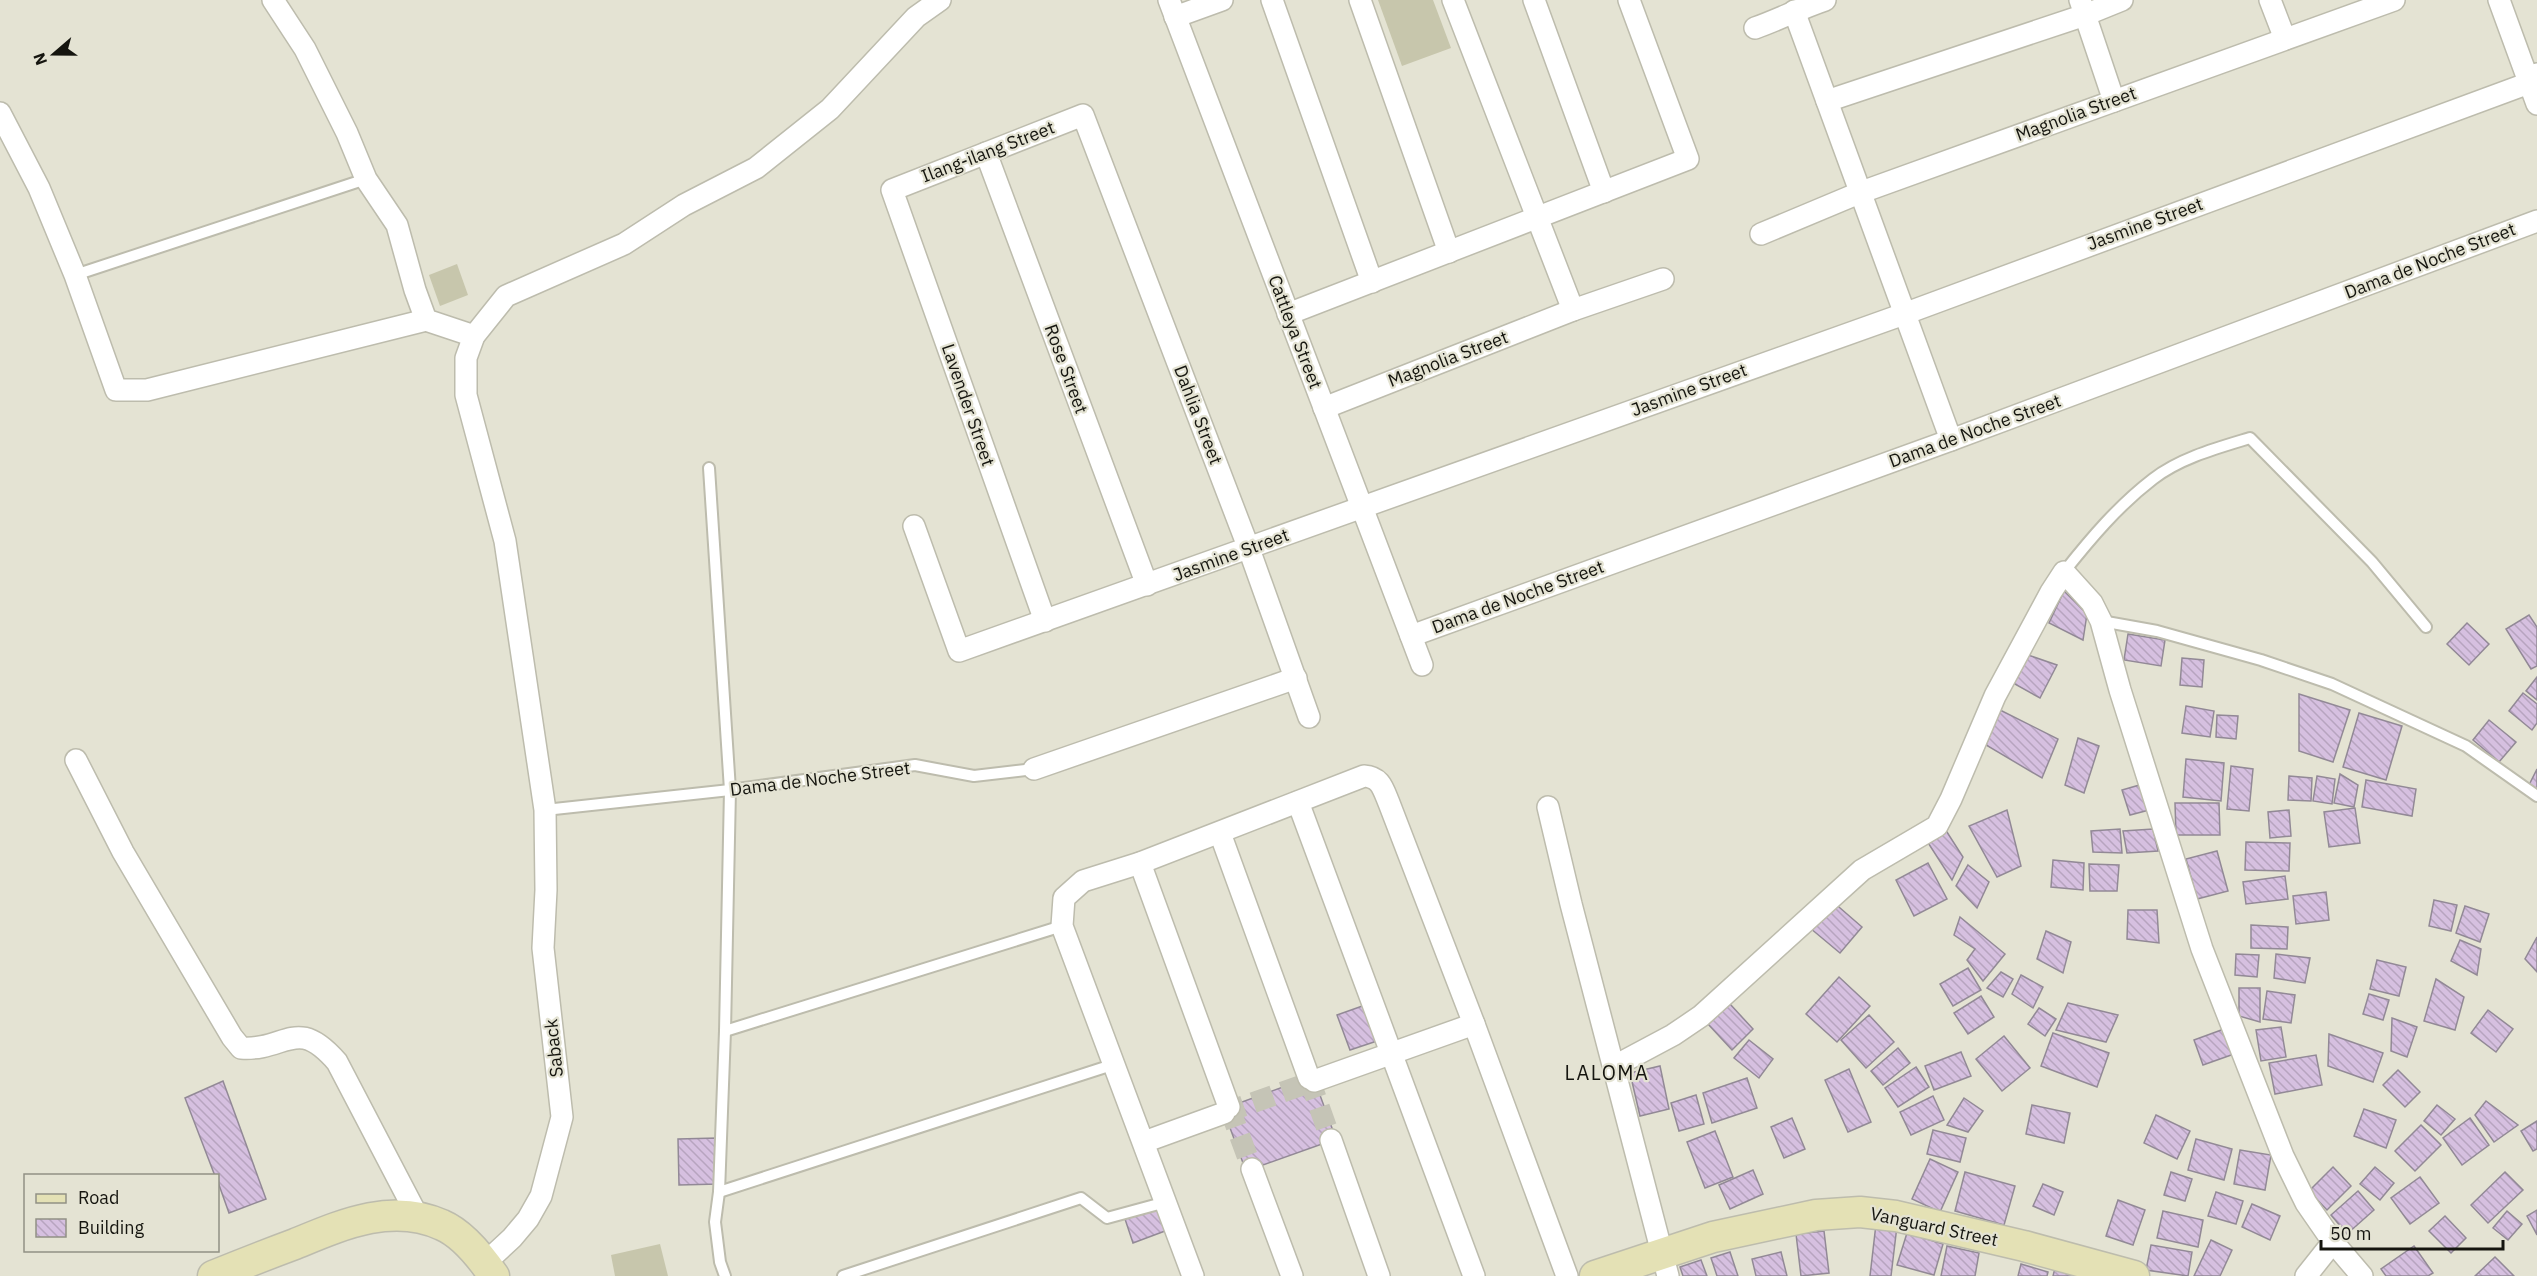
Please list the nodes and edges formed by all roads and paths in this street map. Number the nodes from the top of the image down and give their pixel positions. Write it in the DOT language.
graph roads {
  1 [pos="273,0"];
  2 [pos="940,0"];
  3 [pos="1222,0"];
  4 [pos="1272,0"];
  5 [pos="1360,0"];
  6 [pos="1453,0"];
  7 [pos="1534,0"];
  8 [pos="1629,0"];
  9 [pos="1826,0"];
  10 [pos="2121,0"];
  11 [pos="2270,0"];
  12 [pos="2499,0"];
  13 [pos="2388,1"];
  14 [pos="1172,8"];
  15 [pos="2082,8"];
  16 [pos="1794,11"];
  17 [pos="1755,28"];
  18 [pos="2285,39"];
  19 [pos="2533,78"];
  20 [pos="1827,101"];
  21 [pos="2114,101"];
  22 [pos="2537,104"];
  23 [pos="0,113"];
  24 [pos="1083,115"];
  25 [pos="986,153"];
  26 [pos="366,179"];
  27 [pos="892,190"];
  28 [pos="1604,192"];
  29 [pos="1859,193"];
  30 [pos="1537,218"];
  31 [pos="2537,220"];
  32 [pos="1761,234"];
  33 [pos="1449,252"];
  34 [pos="75,275"];
  35 [pos="1663,279"];
  36 [pos="1372,282"];
  37 [pos="1573,310"];
  38 [pos="1288,314"];
  39 [pos="1904,314"];
  40 [pos="426,320"];
  41 [pos="474,336"];
  42 [pos="1324,408"];
  43 [pos="1951,440"];
  44 [pos="709,468"];
  45 [pos="1361,507"];
  46 [pos="914,526"];
  47 [pos="1249,549"];
  48 [pos="2064,572"];
  49 [pos="1147,585"];
  50 [pos="1045,621"];
  51 [pos="2101,621"];
  52 [pos="2426,627"];
  53 [pos="1411,636"];
  54 [pos="1422,665"];
  55 [pos="1296,678"];
  56 [pos="1309,717"];
  57 [pos="76,760"];
  58 [pos="1034,769"];
  59 [pos="730,790"];
  60 [pos="2537,796"];
  61 [pos="1298,802"];
  62 [pos="1548,807"];
  63 [pos="545,810"];
  64 [pos="1220,833"];
  65 [pos="1140,863"];
  66 [pos="1062,926"];
  67 [pos="1474,1024"];
  68 [pos="725,1031"];
  69 [pos="1391,1054"];
  70 [pos="1115,1064"];
  71 [pos="1613,1067"];
  72 [pos="1331,1140"];
  73 [pos="1144,1142"];
  74 [pos="1252,1169"];
  75 [pos="719,1192"];
  76 [pos="1166,1202"];
  77 [pos="418,1217"];
  78 [pos="2333,1242"];
  79 [pos="1664,1264"];
  80 [pos="490,1270"];
  81 [pos="213,1276"];
  82 [pos="725,1276"];
  83 [pos="843,1276"];
  84 [pos="1193,1276"];
  85 [pos="1292,1276"];
  86 [pos="1379,1276"];
  87 [pos="1474,1276"];
  88 [pos="1567,1276"];
  89 [pos="1595,1276"];
  90 [pos="2133,1276"];
  91 [pos="2306,1276"];
  92 [pos="2362,1276"];
  1 -- 26 [label="street"];
  2 -- 41 [label="street"];
  3 -- 14 [label="street"];
  4 -- 36 [label="street"];
  5 -- 33 [label="street"];
  6 -- 30 [label="street"];
  7 -- 28 [label="street"];
  8 -- 28 [label="street"];
  9 -- 16 [label="street"];
  10 -- 15 [label="street"];
  11 -- 18 [label="street"];
  12 -- 19 [label="street"];
  13 -- 18 [label="street, Magnolia Street"];
  14 -- 38 [label="street, Cattleya Street"];
  15 -- 20 [label="street"];
  15 -- 21 [label="street"];
  16 -- 17 [label="street"];
  16 -- 20 [label="street"];
  18 -- 21 [label="street, Magnolia Street"];
  19 -- 22 [label="street"];
  19 -- 39 [label="street, Jasmine Street"];
  20 -- 29 [label="street"];
  21 -- 29 [label="street, Magnolia Street"];
  23 -- 34 [label="street"];
  24 -- 25 [label="street, Ilang-ilang Street"];
  24 -- 47 [label="street, Dahlia Street"];
  25 -- 27 [label="street, Ilang-ilang Street"];
  25 -- 49 [label="street, Rose Street"];
  26 -- 34 [label="lane"];
  26 -- 40 [label="street"];
  27 -- 50 [label="street, Lavender Street"];
  28 -- 30 [label="street"];
  29 -- 32 [label="street, Magnolia Street"];
  29 -- 39 [label="street"];
  30 -- 33 [label="street"];
  30 -- 37 [label="street"];
  31 -- 43 [label="street, Dama de Noche Street"];
  33 -- 36 [label="street"];
  34 -- 40 [label="street"];
  35 -- 37 [label="street, Magnolia Street"];
  36 -- 38 [label="street"];
  37 -- 42 [label="street, Magnolia Street"];
  38 -- 42 [label="street, Cattleya Street"];
  39 -- 43 [label="street"];
  39 -- 45 [label="street, Jasmine Street"];
  40 -- 41 [label="street"];
  41 -- 63 [label="street, Saback"];
  42 -- 45 [label="street, Cattleya Street"];
  43 -- 53 [label="street, Dama de Noche Street"];
  44 -- 59 [label="lane"];
  45 -- 47 [label="street, Jasmine Street"];
  45 -- 53 [label="street, Cattleya Street"];
  46 -- 50 [label="street, Jasmine Street"];
  47 -- 49 [label="street, Jasmine Street"];
  47 -- 55 [label="street, Dahlia Street"];
  48 -- 51 [label="street"];
  48 -- 52 [label="lane"];
  48 -- 71 [label="street"];
  49 -- 50 [label="street, Jasmine Street"];
  51 -- 60 [label="lane"];
  51 -- 78 [label="street"];
  53 -- 54 [label="street, Cattleya Street"];
  55 -- 56 [label="street, Dahlia Street"];
  55 -- 58 [label="street, Dama de Noche Street"];
  57 -- 77 [label="street"];
  58 -- 59 [label="lane, Dama de Noche Street"];
  59 -- 63 [label="lane, Dama de Noche Street"];
  59 -- 68 [label="lane"];
  61 -- 64 [label="street"];
  61 -- 67 [label="street"];
  61 -- 69 [label="street"];
  62 -- 71 [label="street"];
  63 -- 80 [label="street, Saback"];
  64 -- 65 [label="street"];
  64 -- 69 [label="street"];
  65 -- 66 [label="street"];
  65 -- 73 [label="street"];
  66 -- 68 [label="lane"];
  66 -- 70 [label="street"];
  67 -- 69 [label="street"];
  67 -- 88 [label="street"];
  68 -- 75 [label="lane"];
  69 -- 87 [label="street"];
  70 -- 73 [label="street"];
  70 -- 75 [label="lane"];
  71 -- 79 [label="street"];
  72 -- 86 [label="street"];
  73 -- 76 [label="street"];
  74 -- 85 [label="street"];
  75 -- 82 [label="lane"];
  76 -- 83 [label="lane"];
  76 -- 84 [label="street"];
  77 -- 80 [label="street"];
  77 -- 81 [label="street"];
  78 -- 91 [label="street"];
  78 -- 92 [label="street"];
  79 -- 89 [label="street, Vanguard Street"];
  79 -- 90 [label="street, Vanguard Street"];
}
